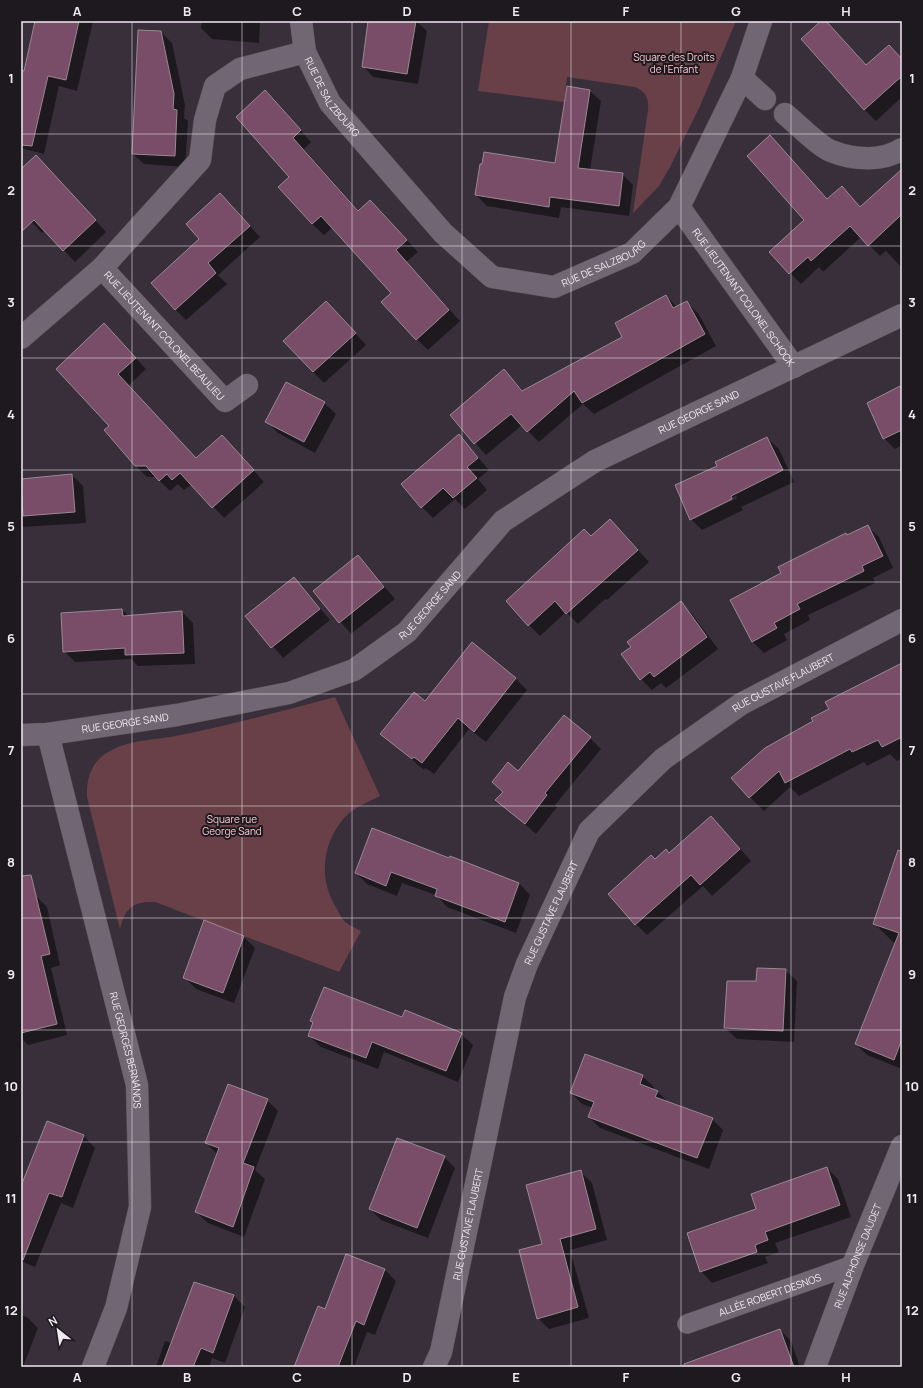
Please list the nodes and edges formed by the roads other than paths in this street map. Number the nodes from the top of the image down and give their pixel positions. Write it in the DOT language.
graph roads {
  1 [pos="301,21"];
  2 [pos="761,21"];
  3 [pos="305,52"];
  4 [pos="742,78"];
  5 [pos="764,99"];
  6 [pos="785,114"];
  7 [pos="902,149"];
  8 [pos="679,207"];
  9 [pos="102,268"];
  10 [pos="902,316"];
  11 [pos="22,335"];
  12 [pos="794,367"];
  13 [pos="247,385"];
  14 [pos="902,620"];
  15 [pos="48,734"];
  16 [pos="21,735"];
  17 [pos="902,1146"];
  18 [pos="853,1265"];
  19 [pos="687,1324"];
  20 [pos="93,1367"];
  21 [pos="434,1367"];
  22 [pos="815,1367"];
  1 -- 3 [label="street, RUE DE SALZBOURG"];
  2 -- 4 [label="street, RUE DE SALZBOURG"];
  3 -- 8 [label="street, RUE DE SALZBOURG"];
  3 -- 9 [label="street, RUE LIEUTENANT COLONEL BEAULIEU"];
  4 -- 5 [label="street"];
  4 -- 8 [label="street, RUE DE SALZBOURG"];
  6 -- 7 [label="street"];
  8 -- 12 [label="street, RUE LIEUTENANT COLONEL SCHOCK"];
  9 -- 11 [label="street, RUE LIEUTENANT COLONEL BEAULIEU"];
  9 -- 13 [label="street, RUE LIEUTENANT COLONEL BEAULIEU"];
  10 -- 12 [label="street, RUE LIEUTENANT COLONEL SCHOCK"];
  12 -- 15 [label="street, RUE GEORGE SAND"];
  14 -- 21 [label="street, RUE GUSTAVE FLAUBERT"];
  15 -- 16 [label="street, RUE GEORGE SAND"];
  15 -- 20 [label="street, RUE GEORGES BERNANOS"];
  17 -- 18 [label="street, RUE ALPHONSE DAUDET"];
  18 -- 19 [label="lane, ALLÉE ROBERT DESNOS"];
  18 -- 22 [label="street, RUE ALPHONSE DAUDET"];
}
